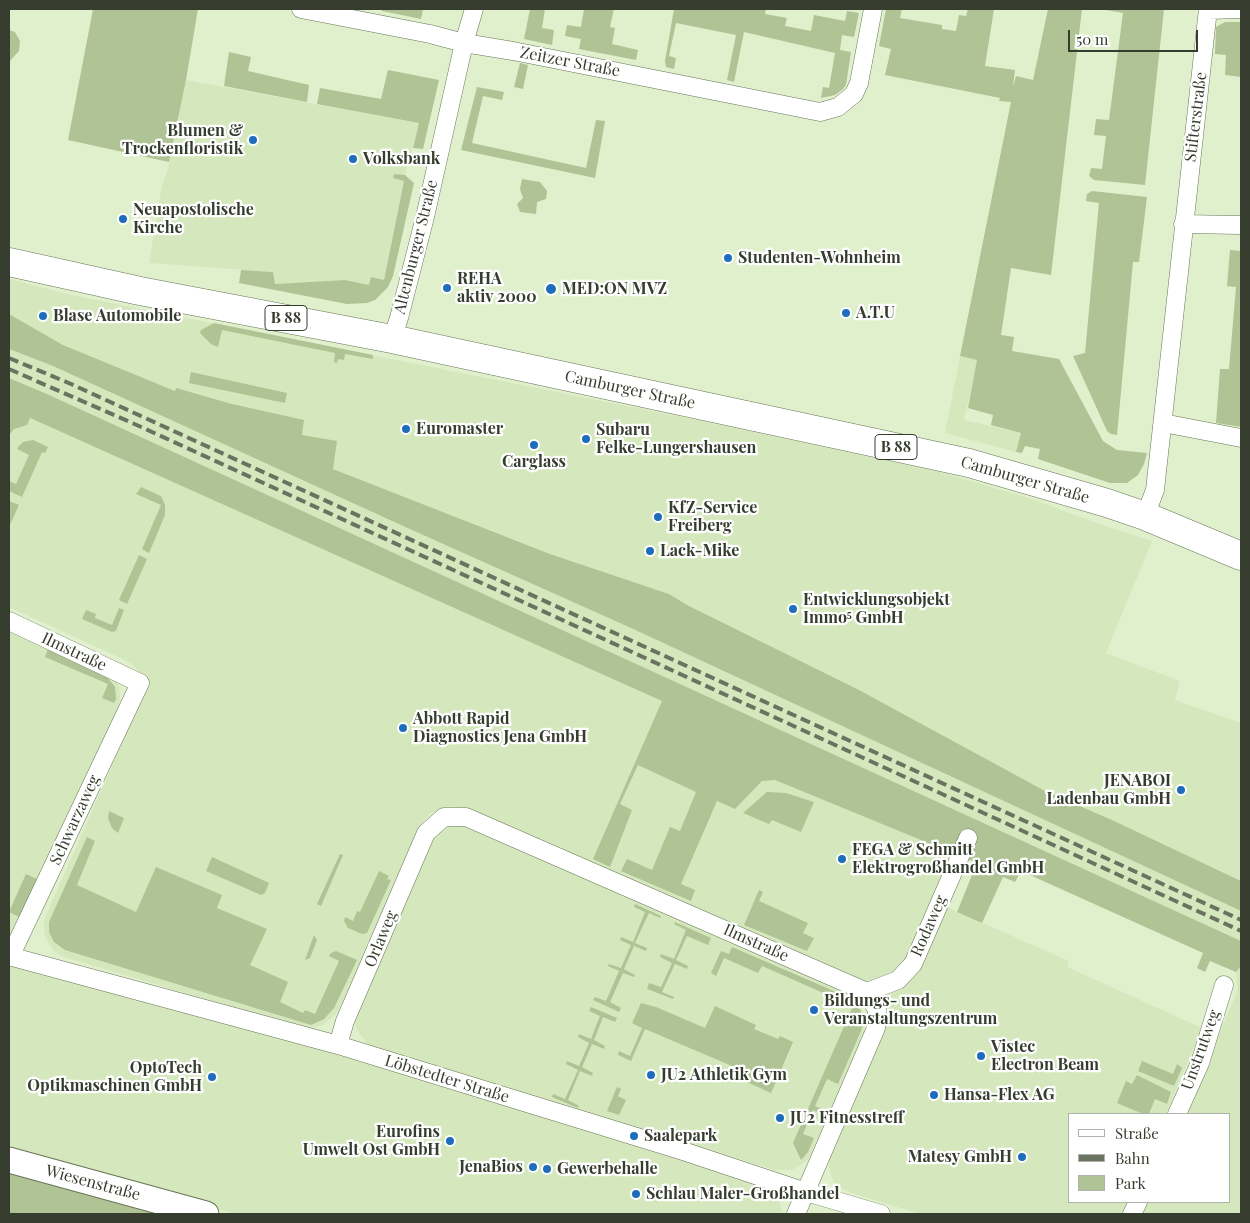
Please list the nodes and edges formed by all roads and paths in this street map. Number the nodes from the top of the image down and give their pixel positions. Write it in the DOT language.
graph roads {
  1 [pos="302,9"];
  2 [pos="474,9"];
  3 [pos="873,9"];
  4 [pos="1208,9"];
  5 [pos="1241,9"];
  6 [pos="464,43"];
  7 [pos="1184,224"];
  8 [pos="1241,225"];
  9 [pos="9,262"];
  10 [pos="392,339"];
  11 [pos="1163,423"];
  12 [pos="1241,438"];
  13 [pos="1145,516"];
  14 [pos="1241,556"];
  15 [pos="9,621"];
  16 [pos="140,683"];
  17 [pos="426,833"];
  18 [pos="968,838"];
  19 [pos="10,956"];
  20 [pos="1224,985"];
  21 [pos="867,992"];
  22 [pos="338,1045"];
  23 [pos="1177,1113"];
  24 [pos="9,1160"];
  25 [pos="806,1192"];
  26 [pos="206,1214"];
  27 [pos="796,1214"];
  28 [pos="881,1214"];
  1 -- 6 [label="street, Zeitzer Straße"];
  2 -- 6 [label="street, Altenburger Straße"];
  3 -- 6 [label="street, Zeitzer Straße"];
  4 -- 5 [label="street, Stifterstraße"];
  4 -- 7 [label="street, Stifterstraße"];
  6 -- 10 [label="street, Altenburger Straße"];
  7 -- 8 [label="street"];
  7 -- 11 [label="street, Stifterstraße"];
  9 -- 10 [label="main road, Camburger Straße / B 88"];
  10 -- 13 [label="main road, Camburger Straße / B 88"];
  11 -- 12 [label="street"];
  11 -- 13 [label="street, Stifterstraße"];
  13 -- 14 [label="main road, Camburger Straße / B 88"];
  15 -- 16 [label="street, Ilmstraße"];
  16 -- 19 [label="street, Schwarzaweg"];
  17 -- 21 [label="street, Ilmstraße"];
  17 -- 22 [label="street, Orlaweg"];
  18 -- 21 [label="street, Rodaweg"];
  19 -- 22 [label="street, Löbstedter Straße"];
  20 -- 23 [label="street, Unstrutweg"];
  21 -- 25 [label="street"];
  22 -- 25 [label="street, Löbstedter Straße"];
  24 -- 26 [label="street, Wiesenstraße"];
  25 -- 27 [label="street"];
  25 -- 28 [label="street, Löbstedter Straße"];
}
